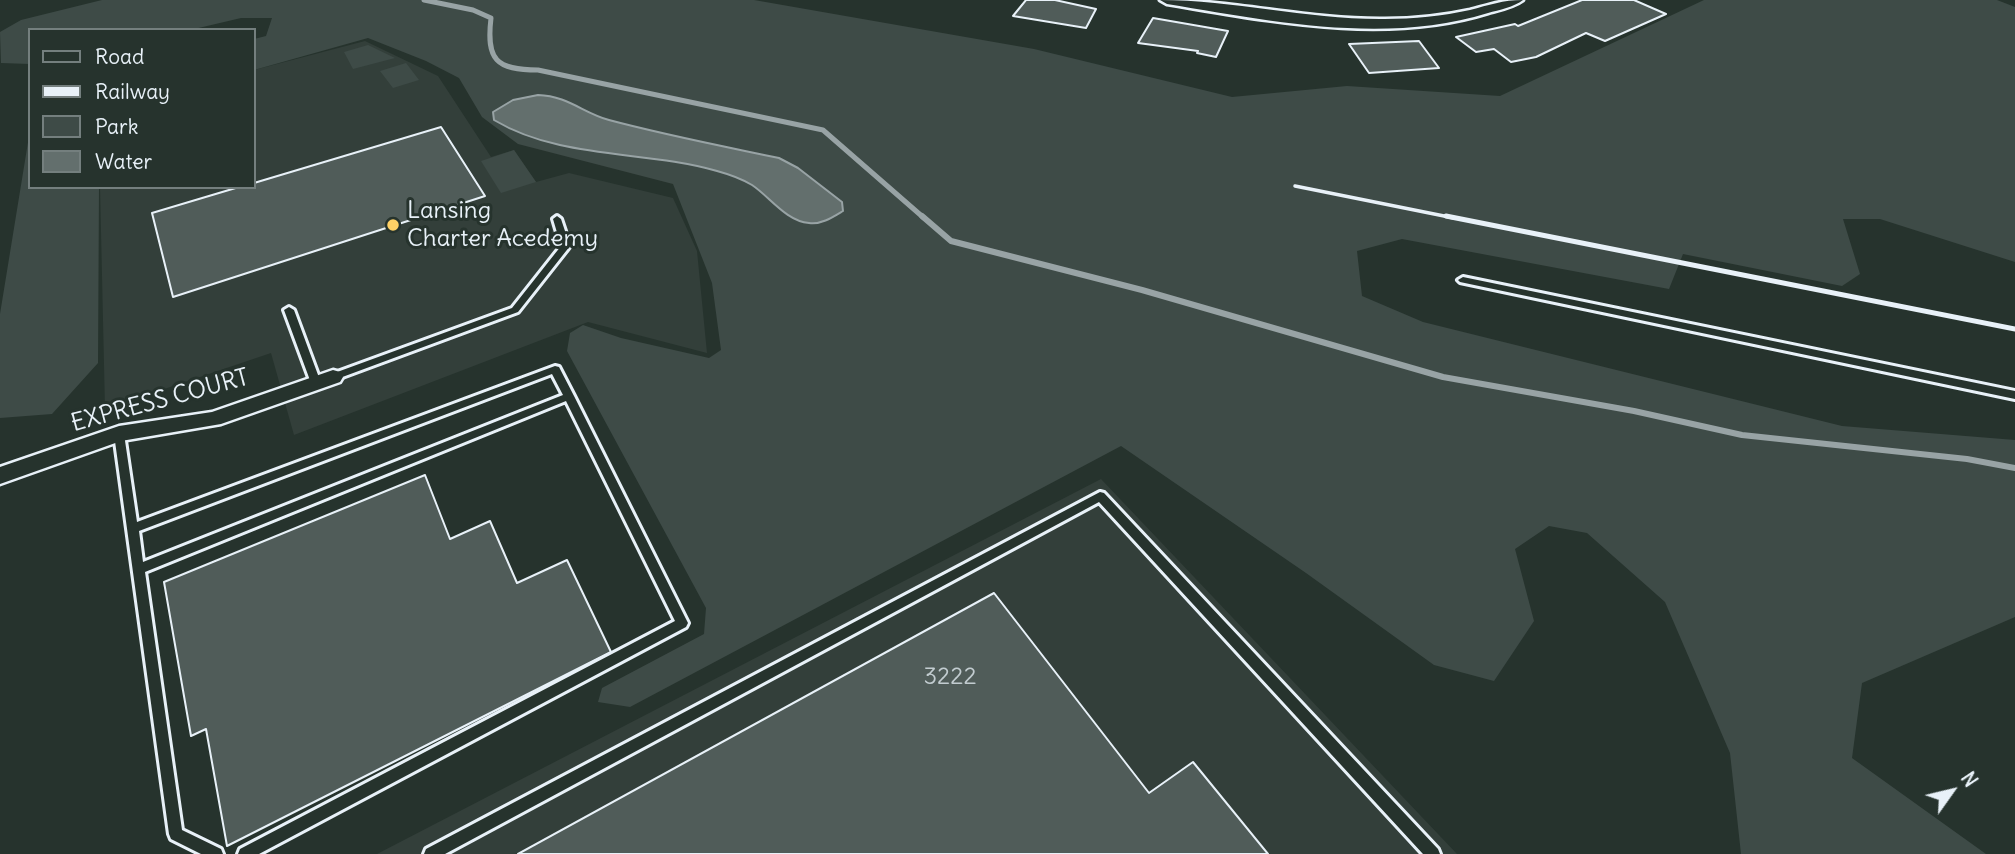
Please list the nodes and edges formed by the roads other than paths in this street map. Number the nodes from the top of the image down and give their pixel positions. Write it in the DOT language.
graph roads {
  1 [pos="1167,0"];
  2 [pos="1516,0"];
  3 [pos="557,219"];
  4 [pos="1462,280"];
  5 [pos="289,310"];
  6 [pos="324,380"];
  7 [pos="2015,395"];
  8 [pos="569,396"];
  9 [pos="119,433"];
  10 [pos="0,477"];
  11 [pos="134,528"];
  12 [pos="139,569"];
  13 [pos="216,854"];
  14 [pos="245,854"];
  15 [pos="431,854"];
  16 [pos="1433,854"];
  1 -- 2 [label="street"];
  3 -- 6 [label="lane"];
  4 -- 7 [label="lane"];
  5 -- 6 [label="lane"];
  6 -- 9 [label="street, EXPRESS COURT"];
  8 -- 11 [label="lane"];
  8 -- 12 [label="lane"];
  8 -- 14 [label="lane"];
  9 -- 10 [label="street, EXPRESS COURT"];
  9 -- 11 [label="lane"];
  11 -- 12 [label="lane"];
  12 -- 13 [label="lane"];
  15 -- 16 [label="lane"];
}
